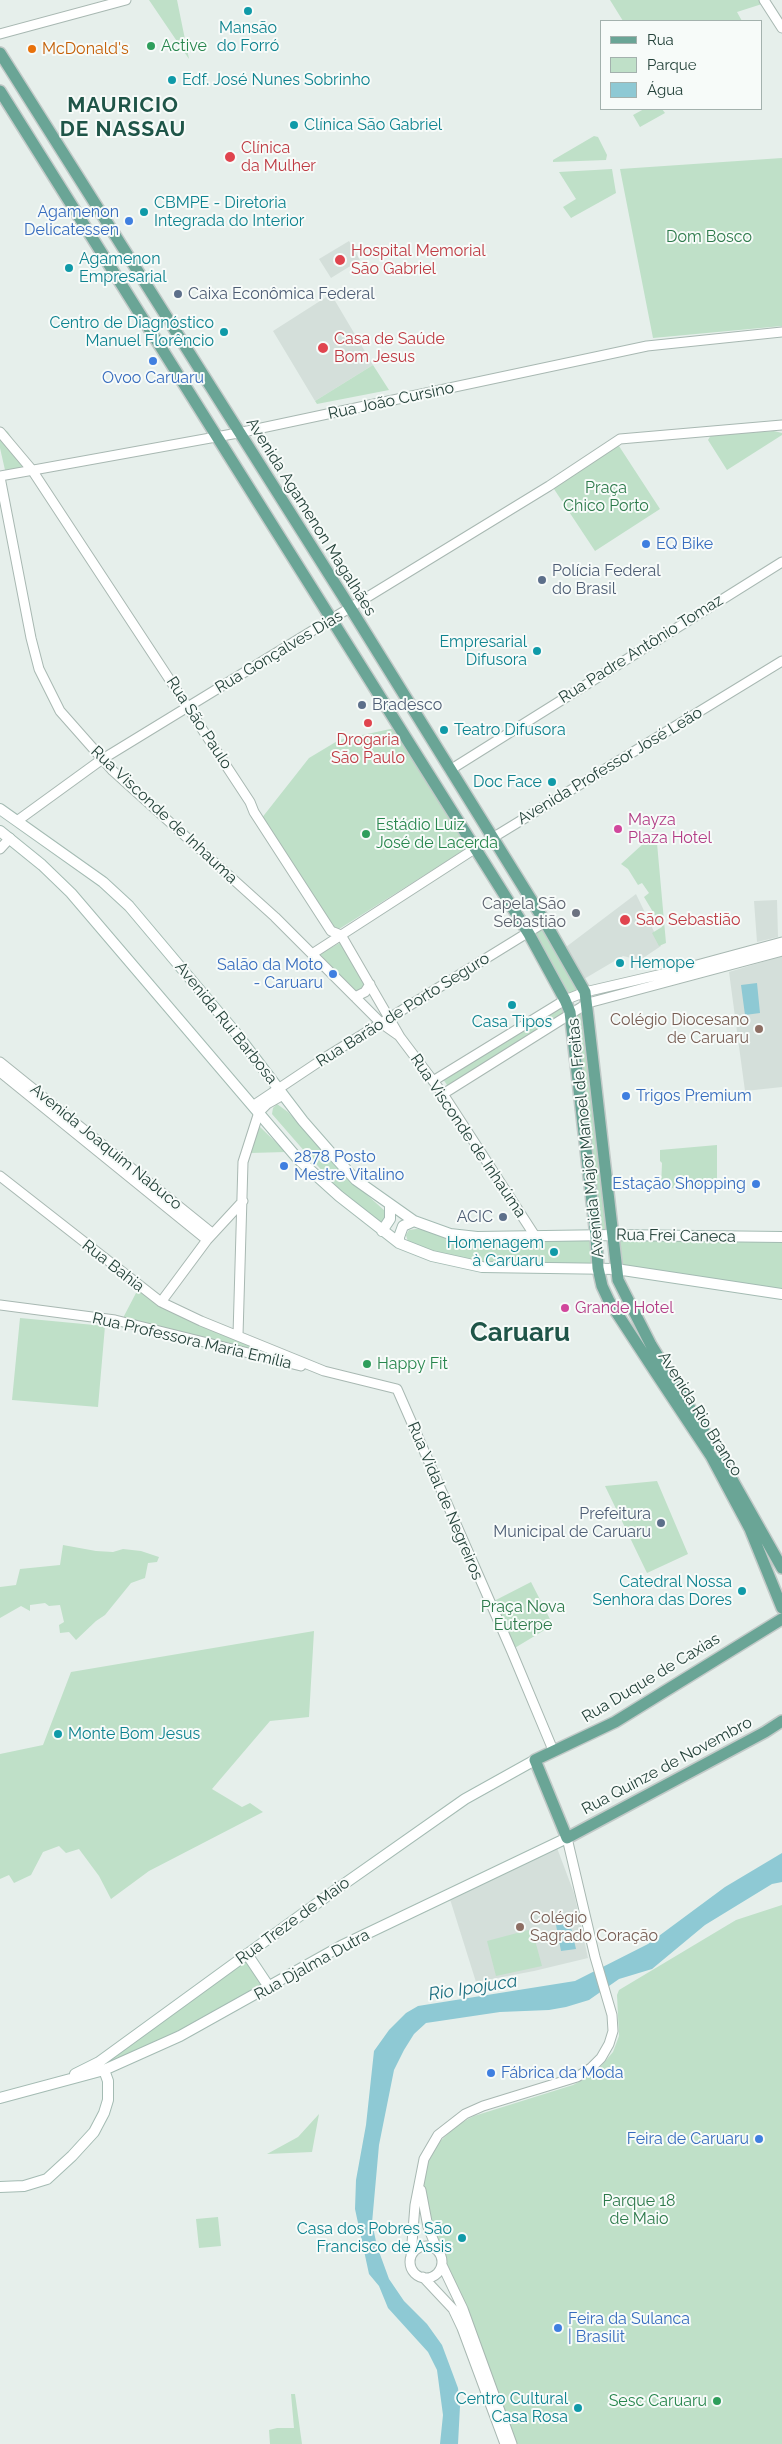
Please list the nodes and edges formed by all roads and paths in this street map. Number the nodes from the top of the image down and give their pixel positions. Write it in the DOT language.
graph roads {
  1 [pos="126,0"];
  2 [pos="764,0"];
  3 [pos="782,28"];
  4 [pos="0,34"];
  5 [pos="0,53"];
  6 [pos="0,91"];
  7 [pos="782,332"];
  8 [pos="782,425"];
  9 [pos="0,432"];
  10 [pos="238,433"];
  11 [pos="217,436"];
  12 [pos="32,470"];
  13 [pos="0,476"];
  14 [pos="782,562"];
  15 [pos="351,609"];
  16 [pos="332,619"];
  17 [pos="782,661"];
  18 [pos="187,706"];
  19 [pos="101,760"];
  20 [pos="450,770"];
  21 [pos="0,810"];
  22 [pos="17,821"];
  23 [pos="0,831"];
  24 [pos="493,837"];
  25 [pos="10,838"];
  26 [pos="476,848"];
  27 [pos="0,850"];
  28 [pos="545,922"];
  29 [pos="529,934"];
  30 [pos="341,935"];
  31 [pos="782,942"];
  32 [pos="782,951"];
  33 [pos="312,954"];
  34 [pos="370,984"];
  35 [pos="355,997"];
  36 [pos="586,997"];
  37 [pos="565,1000"];
  38 [pos="570,1012"];
  39 [pos="390,1017"];
  40 [pos="381,1023"];
  41 [pos="400,1037"];
  42 [pos="0,1062"];
  43 [pos="0,1072"];
  44 [pos="433,1080"];
  45 [pos="281,1091"];
  46 [pos="443,1094"];
  47 [pos="256,1109"];
  48 [pos="0,1176"];
  49 [pos="243,1201"];
  50 [pos="390,1205"];
  51 [pos="414,1221"];
  52 [pos="382,1231"];
  53 [pos="450,1234"];
  54 [pos="613,1235"];
  55 [pos="209,1236"];
  56 [pos="535,1236"];
  57 [pos="596,1236"];
  58 [pos="782,1237"];
  59 [pos="399,1242"];
  60 [pos="598,1268"];
  61 [pos="616,1269"];
  62 [pos="782,1294"];
  63 [pos="161,1302"];
  64 [pos="0,1305"];
  65 [pos="238,1335"];
  66 [pos="250,1340"];
  67 [pos="245,1352"];
  68 [pos="324,1371"];
  69 [pos="782,1568"];
  70 [pos="782,1608"];
  71 [pos="782,1619"];
  72 [pos="782,1721"];
  73 [pos="553,1750"];
  74 [pos="535,1760"];
  75 [pos="567,1838"];
  76 [pos="247,1954"];
  77 [pos="269,1987"];
  78 [pos="136,2035"];
  79 [pos="147,2051"];
  80 [pos="104,2070"];
  81 [pos="54,2084"];
  82 [pos="0,2098"];
  83 [pos="420,2180"];
  84 [pos="2,2188"];
  85 [pos="437,2249"];
  86 [pos="411,2256"];
  87 [pos="442,2265"];
  88 [pos="423,2277"];
  89 [pos="505,2444"];
  90 [pos="512,2444"];
  1 -- 4 [label="street"];
  2 -- 3 [label="street"];
  5 -- 10 [label="main road, Avenida Agamenon Magalhães"];
  6 -- 11 [label="main road"];
  7 -- 10 [label="street, Rua João Cursino"];
  8 -- 15 [label="street, Rua Gonçalves Dias"];
  9 -- 12 [label="street, Rua São Paulo"];
  10 -- 11 [label="street, Rua João Cursino"];
  10 -- 15 [label="main road, Avenida Agamenon Magalhães"];
  11 -- 12 [label="street, Rua João Cursino"];
  11 -- 16 [label="main road"];
  12 -- 13 [label="street, Rua João Cursino"];
  12 -- 18 [label="street, Rua São Paulo"];
  13 -- 19 [label="street, Rua Visconde de Inhauma"];
  14 -- 20 [label="street, Rua Padre Antônio Tomaz"];
  15 -- 16 [label="street, Rua Gonçalves Dias"];
  15 -- 20 [label="main road, Avenida Agamenon Magalhães"];
  16 -- 18 [label="street, Rua Gonçalves Dias"];
  16 -- 26 [label="main road"];
  17 -- 24 [label="street, Avenida Professor José Leão"];
  18 -- 19 [label="street, Rua Gonçalves Dias"];
  18 -- 30 [label="street, Rua São Paulo"];
  19 -- 22 [label="street, Rua Gonçalves Dias"];
  19 -- 33 [label="street, Rua Visconde de Inhauma"];
  20 -- 24 [label="main road, Avenida Agamenon Magalhães"];
  21 -- 22 [label="main road, Avenida Rui Barbosa"];
  22 -- 45 [label="main road, Avenida Rui Barbosa"];
  23 -- 25 [label="main road, Avenida Rui Barbosa"];
  24 -- 26 [label="street, Avenida Professor José Leão"];
  24 -- 28 [label="main road, Avenida Agamenon Magalhães"];
  25 -- 27 [label="street"];
  25 -- 47 [label="main road, Avenida Rui Barbosa"];
  26 -- 29 [label="main road"];
  26 -- 30 [label="street, Avenida Professor José Leão"];
  28 -- 29 [label="street, Rua Barão de Porto Seguro"];
  28 -- 36 [label="main road, Avenida Agamenon Magalhães"];
  29 -- 37 [label="main road"];
  29 -- 39 [label="street, Rua Barão de Porto Seguro"];
  30 -- 33 [label="street, Avenida Professor José Leão"];
  30 -- 34 [label="street, Rua São Paulo"];
  31 -- 36 [label="street"];
  32 -- 36 [label="street"];
  33 -- 35 [label="street, Rua Visconde de Inhauma"];
  34 -- 35 [label="street"];
  34 -- 39 [label="street, Rua São Paulo"];
  35 -- 40 [label="street, Rua Visconde de Inhauma"];
  36 -- 37 [label="street"];
  36 -- 38 [label="street"];
  36 -- 54 [label="main road, Avenida Major Manoel de Freitas"];
  37 -- 38 [label="main road"];
  37 -- 44 [label="street"];
  38 -- 46 [label="street"];
  38 -- 57 [label="main road, Avenida Major Manoel de Freitas"];
  39 -- 40 [label="street, Rua Barão de Porto Seguro"];
  39 -- 41 [label="street, Rua Visconde de Inhaúma"];
  40 -- 41 [label="street, Rua Visconde de Inhaúma"];
  40 -- 45 [label="street, Rua Barão de Porto Seguro"];
  41 -- 44 [label="street, Rua Visconde de Inhaúma"];
  42 -- 55 [label="street, Avenida Joaquim Nabuco"];
  43 -- 55 [label="street, Avenida Joaquim Nabuco"];
  44 -- 46 [label="street, Rua Visconde de Inhaúma"];
  45 -- 47 [label="street, Rua Barão de Porto Seguro"];
  45 -- 50 [label="main road, Avenida Rui Barbosa"];
  46 -- 56 [label="street, Rua Visconde de Inhaúma"];
  47 -- 49 [label="street"];
  47 -- 52 [label="main road, Avenida Rui Barbosa"];
  48 -- 63 [label="street, Rua Bahia"];
  49 -- 55 [label="street"];
  49 -- 65 [label="street"];
  50 -- 51 [label="main road, Avenida Rui Barbosa"];
  50 -- 52 [label="main road"];
  51 -- 53 [label="main road, Avenida Rui Barbosa"];
  51 -- 59 [label="main road"];
  52 -- 59 [label="main road, Avenida Rui Barbosa"];
  53 -- 56 [label="main road, Rua Frei Caneca"];
  54 -- 57 [label="main road, Rua Frei Caneca"];
  54 -- 58 [label="main road, Rua Frei Caneca"];
  54 -- 61 [label="main road, Avenida Major Manoel de Freitas"];
  55 -- 63 [label="street"];
  56 -- 57 [label="main road, Rua Frei Caneca"];
  57 -- 60 [label="main road, Avenida Major Manoel de Freitas"];
  59 -- 60 [label="main road, Avenida Rui Barbosa"];
  60 -- 61 [label="main road, Avenida Rui Barbosa"];
  60 -- 70 [label="main road, Avenida Rio Branco"];
  61 -- 62 [label="main road, Avenida Rui Barbosa"];
  61 -- 69 [label="main road, Avenida Rio Branco"];
  63 -- 65 [label="street, Rua Bahia"];
  64 -- 67 [label="street, Rua Professora Maria Emília"];
  65 -- 66 [label="street, Rua Bahia"];
  66 -- 67 [label="street"];
  66 -- 68 [label="street, Rua Bahia"];
  67 -- 68 [label="street, Rua Professora Maria Emília"];
  68 -- 73 [label="street, Rua Vidal de Negreiros"];
  71 -- 73 [label="main road, Rua Duque de Caxias"];
  72 -- 75 [label="main road, Rua Quinze de Novembro"];
  73 -- 74 [label="main road, Rua Duque de Caxias"];
  74 -- 75 [label="main road"];
  74 -- 76 [label="main road, Rua Treze de Maio"];
  75 -- 77 [label="main road, Rua Djalma Dutra"];
  75 -- 83 [label="street"];
  76 -- 77 [label="main road"];
  76 -- 78 [label="main road, Rua Treze de Maio"];
  77 -- 79 [label="main road, Rua Djalma Dutra"];
  78 -- 79 [label="main road"];
  78 -- 81 [label="main road, Rua Treze de Maio"];
  79 -- 80 [label="main road, Rua Djalma Dutra"];
  80 -- 81 [label="main road, Rua Djalma Dutra"];
  80 -- 84 [label="main road"];
  81 -- 82 [label="main road"];
  83 -- 85 [label="street"];
  83 -- 86 [label="street"];
  85 -- 86 [label="street"];
  85 -- 87 [label="street"];
  86 -- 88 [label="street"];
  87 -- 88 [label="street"];
  87 -- 90 [label="street"];
  88 -- 89 [label="street"];
}
